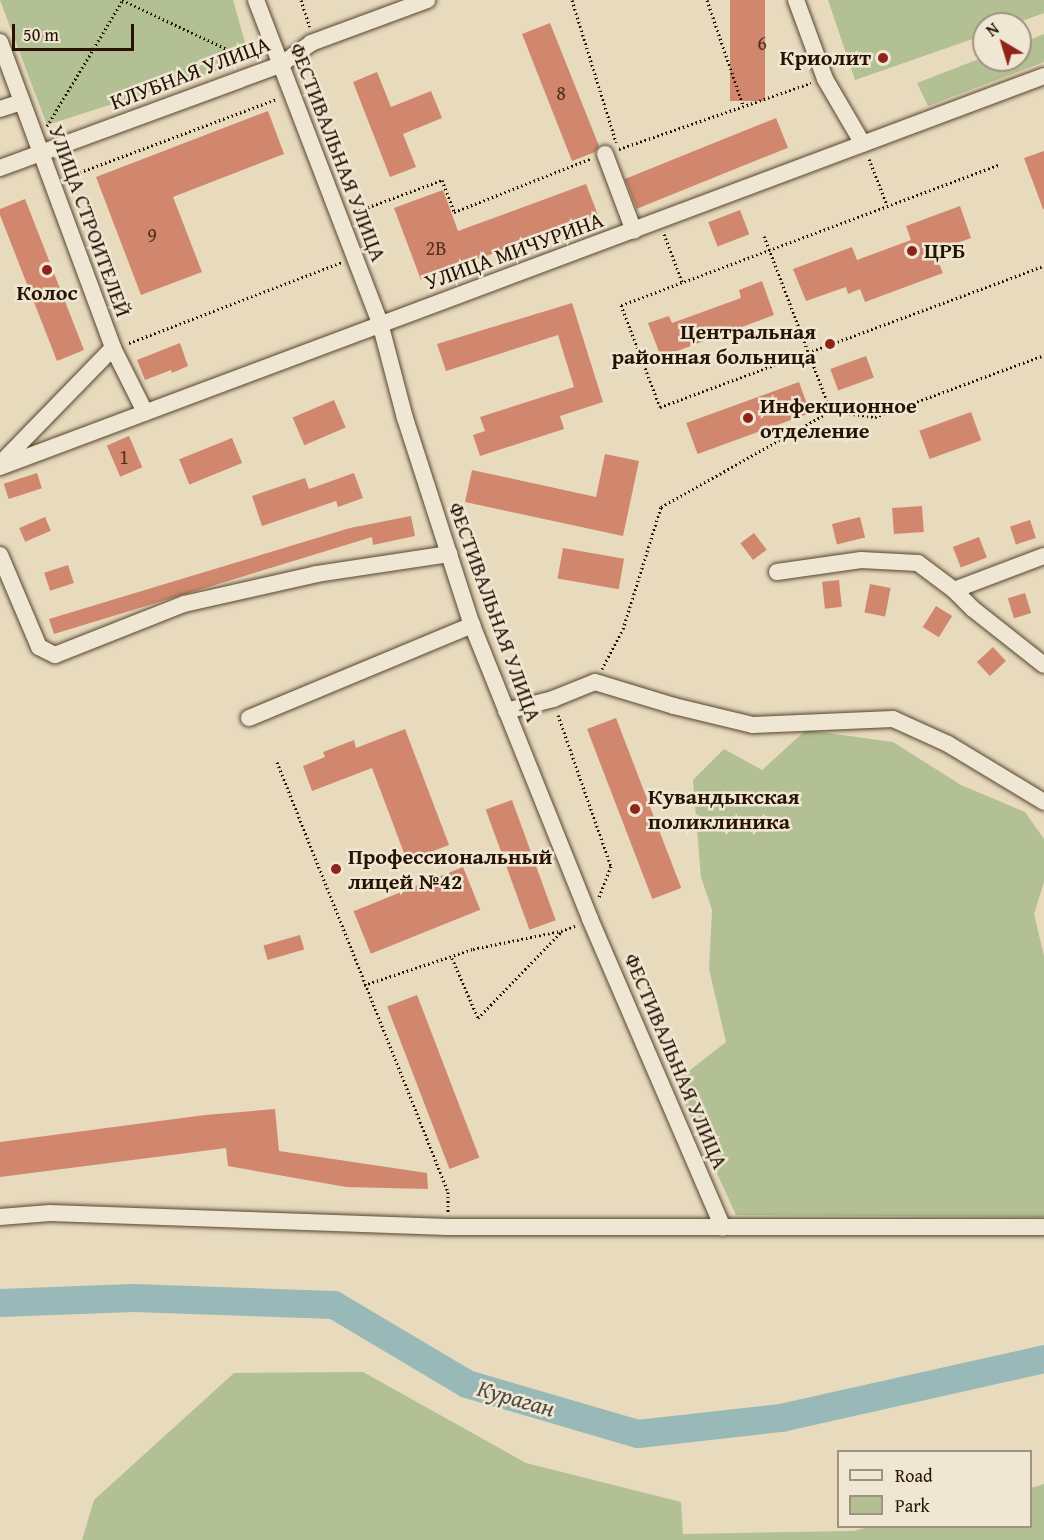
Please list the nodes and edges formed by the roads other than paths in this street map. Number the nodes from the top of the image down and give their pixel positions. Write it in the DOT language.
graph roads {
  1 [pos="256,0"];
  2 [pos="427,0"];
  3 [pos="796,0"];
  4 [pos="0,42"];
  5 [pos="280,65"];
  6 [pos="1044,76"];
  7 [pos="22,102"];
  8 [pos="0,109"];
  9 [pos="863,144"];
  10 [pos="38,149"];
  11 [pos="612,152"];
  12 [pos="0,168"];
  13 [pos="634,231"];
  14 [pos="380,323"];
  15 [pos="113,348"];
  16 [pos="145,412"];
  17 [pos="0,466"];
  18 [pos="448,554"];
  19 [pos="0,555"];
  20 [pos="1044,556"];
  21 [pos="777,572"];
  22 [pos="954,590"];
  23 [pos="472,625"];
  24 [pos="1044,665"];
  25 [pos="507,711"];
  26 [pos="249,718"];
  27 [pos="1044,802"];
  28 [pos="0,1217"];
  29 [pos="1044,1227"];
  30 [pos="723,1228"];
  1 -- 5 [label="street, ФЕСТИВАЛЬНАЯ УЛИЦА"];
  2 -- 5 [label="street, КЛУБНАЯ УЛИЦА"];
  3 -- 9 [label="street"];
  4 -- 7 [label="street, УЛИЦА СТРОИТЕЛЕЙ"];
  5 -- 10 [label="street, КЛУБНАЯ УЛИЦА"];
  5 -- 14 [label="street, ФЕСТИВАЛЬНАЯ УЛИЦА"];
  6 -- 9 [label="street, УЛИЦА МИЧУРИНА"];
  7 -- 8 [label="street"];
  7 -- 10 [label="street, УЛИЦА СТРОИТЕЛЕЙ"];
  9 -- 13 [label="street, УЛИЦА МИЧУРИНА"];
  10 -- 12 [label="street, КЛУБНАЯ УЛИЦА"];
  10 -- 15 [label="street, УЛИЦА СТРОИТЕЛЕЙ"];
  11 -- 13 [label="street"];
  13 -- 14 [label="street, УЛИЦА МИЧУРИНА"];
  14 -- 16 [label="street, УЛИЦА МИЧУРИНА"];
  14 -- 18 [label="street, ФЕСТИВАЛЬНАЯ УЛИЦА"];
  15 -- 16 [label="street, УЛИЦА СТРОИТЕЛЕЙ"];
  15 -- 17 [label="street"];
  16 -- 17 [label="street, УЛИЦА МИЧУРИНА"];
  18 -- 19 [label="street"];
  18 -- 23 [label="street, ФЕСТИВАЛЬНАЯ УЛИЦА"];
  20 -- 22 [label="street"];
  21 -- 22 [label="street"];
  22 -- 24 [label="street"];
  23 -- 25 [label="street, ФЕСТИВАЛЬНАЯ УЛИЦА"];
  23 -- 26 [label="street"];
  25 -- 27 [label="street"];
  25 -- 30 [label="street, ФЕСТИВАЛЬНАЯ УЛИЦА"];
  28 -- 30 [label="street"];
  29 -- 30 [label="street"];
}
